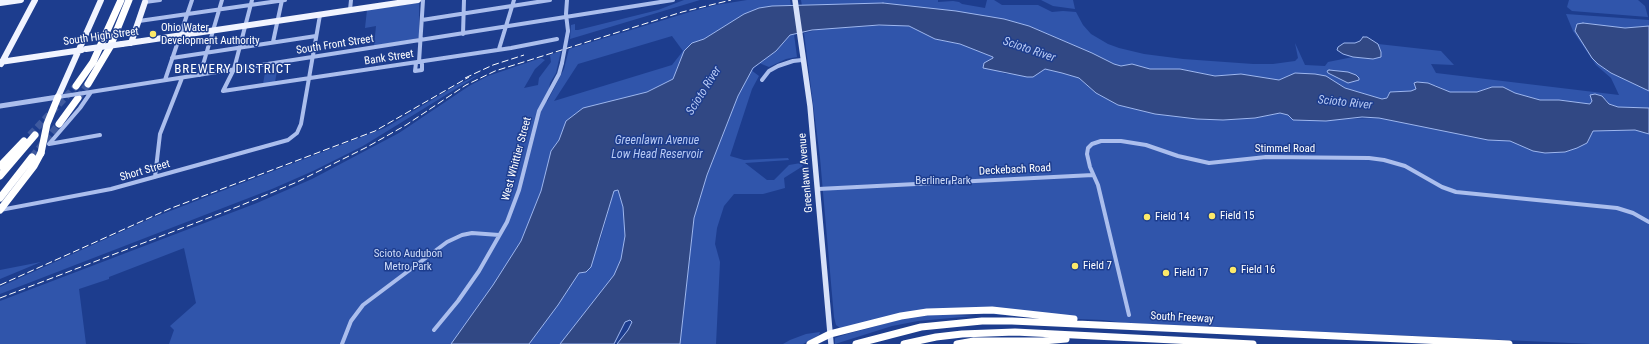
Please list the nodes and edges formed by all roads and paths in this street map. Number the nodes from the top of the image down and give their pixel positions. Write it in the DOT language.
graph roads {
  1 [pos="20,0"];
  2 [pos="35,0"];
  3 [pos="101,0"];
  4 [pos="121,0"];
  5 [pos="129,0"];
  6 [pos="160,0"];
  7 [pos="192,0"];
  8 [pos="222,0"];
  9 [pos="252,0"];
  10 [pos="283,0"];
  11 [pos="351,0"];
  12 [pos="418,0"];
  13 [pos="423,0"];
  14 [pos="464,0"];
  15 [pos="514,0"];
  16 [pos="550,0"];
  17 [pos="567,0"];
  18 [pos="641,0"];
  19 [pos="673,0"];
  20 [pos="795,0"];
  21 [pos="145,2"];
  22 [pos="0,3"];
  23 [pos="383,3"];
  24 [pos="251,5"];
  25 [pos="642,5"];
  26 [pos="513,6"];
  27 [pos="219,10"];
  28 [pos="350,10"];
  29 [pos="464,13"];
  30 [pos="187,14"];
  31 [pos="320,14"];
  32 [pos="567,17"];
  33 [pos="422,20"];
  34 [pos="139,21"];
  35 [pos="278,21"];
  36 [pos="245,26"];
  37 [pos="506,27"];
  38 [pos="213,30"];
  39 [pos="463,34"];
  40 [pos="180,35"];
  41 [pos="316,36"];
  42 [pos="557,38"];
  43 [pos="420,40"];
  44 [pos="272,42"];
  45 [pos="131,43"];
  46 [pos="240,47"];
  47 [pos="499,49"];
  48 [pos="83,50"];
  49 [pos="206,52"];
  50 [pos="313,57"];
  51 [pos="802,57"];
  52 [pos="172,58"];
  53 [pos="419,62"];
  54 [pos="1,63"];
  55 [pos="234,70"];
  56 [pos="200,75"];
  57 [pos="182,78"];
  58 [pos="309,78"];
  59 [pos="165,80"];
  60 [pos="762,80"];
  61 [pos="88,84"];
  62 [pos="76,86"];
  63 [pos="91,92"];
  64 [pos="58,97"];
  65 [pos="78,98"];
  66 [pos="0,106"];
  67 [pos="59,124"];
  68 [pos="100,135"];
  69 [pos="32,157"];
  70 [pos="0,166"];
  71 [pos="1093,175"];
  72 [pos="0,176"];
  73 [pos="156,177"];
  74 [pos="818,189"];
  75 [pos="0,198"];
  76 [pos="1,209"];
  77 [pos="1649,222"];
  78 [pos="499,235"];
  79 [pos="1129,315"];
  80 [pos="1124,326"];
  81 [pos="434,330"];
  82 [pos="830,334"];
  83 [pos="1088,336"];
  84 [pos="342,344"];
  85 [pos="810,344"];
  86 [pos="831,344"];
  87 [pos="856,344"];
  88 [pos="904,344"];
  89 [pos="957,344"];
  90 [pos="1253,344"];
  91 [pos="1509,344"];
  1 -- 22 [label="main road"];
  2 -- 54 [label="main road"];
  3 -- 48 [label="main road"];
  4 -- 62 [label="highway"];
  5 -- 61 [label="highway"];
  6 -- 21 [label="street"];
  7 -- 30 [label="street"];
  8 -- 27 [label="street"];
  9 -- 24 [label="street"];
  10 -- 24 [label="street"];
  10 -- 35 [label="street"];
  11 -- 28 [label="street"];
  12 -- 23 [label="main road, South High Street"];
  13 -- 33 [label="street"];
  14 -- 29 [label="street"];
  15 -- 26 [label="street"];
  16 -- 26 [label="street"];
  17 -- 32 [label="street, West Whittier Street"];
  18 -- 25 [label="street"];
  19 -- 25 [label="street, South Front Street"];
  20 -- 51 [label="main road, Greenlawn Avenue"];
  21 -- 34 [label="main road"];
  23 -- 28 [label="main road, South High Street"];
  24 -- 27 [label="street"];
  24 -- 36 [label="street"];
  25 -- 32 [label="street, South Front Street"];
  26 -- 29 [label="street"];
  26 -- 37 [label="street"];
  27 -- 30 [label="street"];
  27 -- 38 [label="street"];
  28 -- 31 [label="main road, South High Street"];
  29 -- 33 [label="street"];
  29 -- 39 [label="street"];
  30 -- 34 [label="street"];
  30 -- 40 [label="street"];
  31 -- 35 [label="main road, South High Street"];
  31 -- 41 [label="street"];
  32 -- 37 [label="street, South Front Street"];
  32 -- 78 [label="street, West Whittier Street, bridge"];
  33 -- 43 [label="street"];
  34 -- 45 [label="main road"];
  35 -- 36 [label="main road, South High Street"];
  35 -- 44 [label="street"];
  36 -- 38 [label="main road, South High Street"];
  36 -- 46 [label="street"];
  37 -- 39 [label="street, South Front Street"];
  37 -- 47 [label="street"];
  38 -- 40 [label="main road, South High Street"];
  38 -- 49 [label="street"];
  39 -- 43 [label="street, South Front Street"];
  40 -- 45 [label="main road, South High Street"];
  40 -- 52 [label="street"];
  41 -- 44 [label="street"];
  41 -- 50 [label="street"];
  42 -- 47 [label="street, Bank Street"];
  43 -- 50 [label="street, South Front Street"];
  43 -- 53 [label="street"];
  44 -- 46 [label="street"];
  45 -- 48 [label="main road, South High Street, bridge"];
  46 -- 49 [label="street"];
  46 -- 55 [label="street"];
  47 -- 53 [label="street, Bank Street"];
  48 -- 54 [label="main road, South High Street"];
  48 -- 64 [label="main road"];
  49 -- 52 [label="street"];
  49 -- 56 [label="street"];
  50 -- 55 [label="street, South Front Street"];
  50 -- 58 [label="street"];
  51 -- 60 [label="street"];
  51 -- 74 [label="main road, Greenlawn Avenue"];
  52 -- 59 [label="street"];
  53 -- 58 [label="street, Bank Street"];
  55 -- 56 [label="street, South Front Street"];
  55 -- 58 [label="street, Bank Street"];
  56 -- 57 [label="street, South Front Street"];
  57 -- 59 [label="street, South Front Street"];
  57 -- 73 [label="street"];
  58 -- 73 [label="street, Short Street"];
  59 -- 63 [label="street, South Front Street"];
  63 -- 64 [label="street, South Front Street, bridge"];
  63 -- 68 [label="street"];
  64 -- 66 [label="street, South Front Street"];
  64 -- 76 [label="highway, bridge"];
  65 -- 67 [label="highway"];
  69 -- 75 [label="highway"];
  70 -- 72 [label="highway"];
  71 -- 74 [label="street, Deckebach Road"];
  71 -- 77 [label="street, Stimmel Road"];
  71 -- 79 [label="street, Stimmel Road"];
  73 -- 76 [label="street, Short Street"];
  74 -- 82 [label="main road, Greenlawn Avenue"];
  78 -- 81 [label="street, West Whittier Street"];
  78 -- 84 [label="street"];
  80 -- 82 [label="highway"];
  80 -- 87 [label="highway, South Freeway"];
  80 -- 91 [label="highway, South Freeway"];
  82 -- 85 [label="highway"];
  82 -- 86 [label="main road, Greenlawn Avenue"];
  83 -- 88 [label="highway, South Freeway"];
  83 -- 89 [label="highway"];
  83 -- 90 [label="highway, South Freeway"];
}
